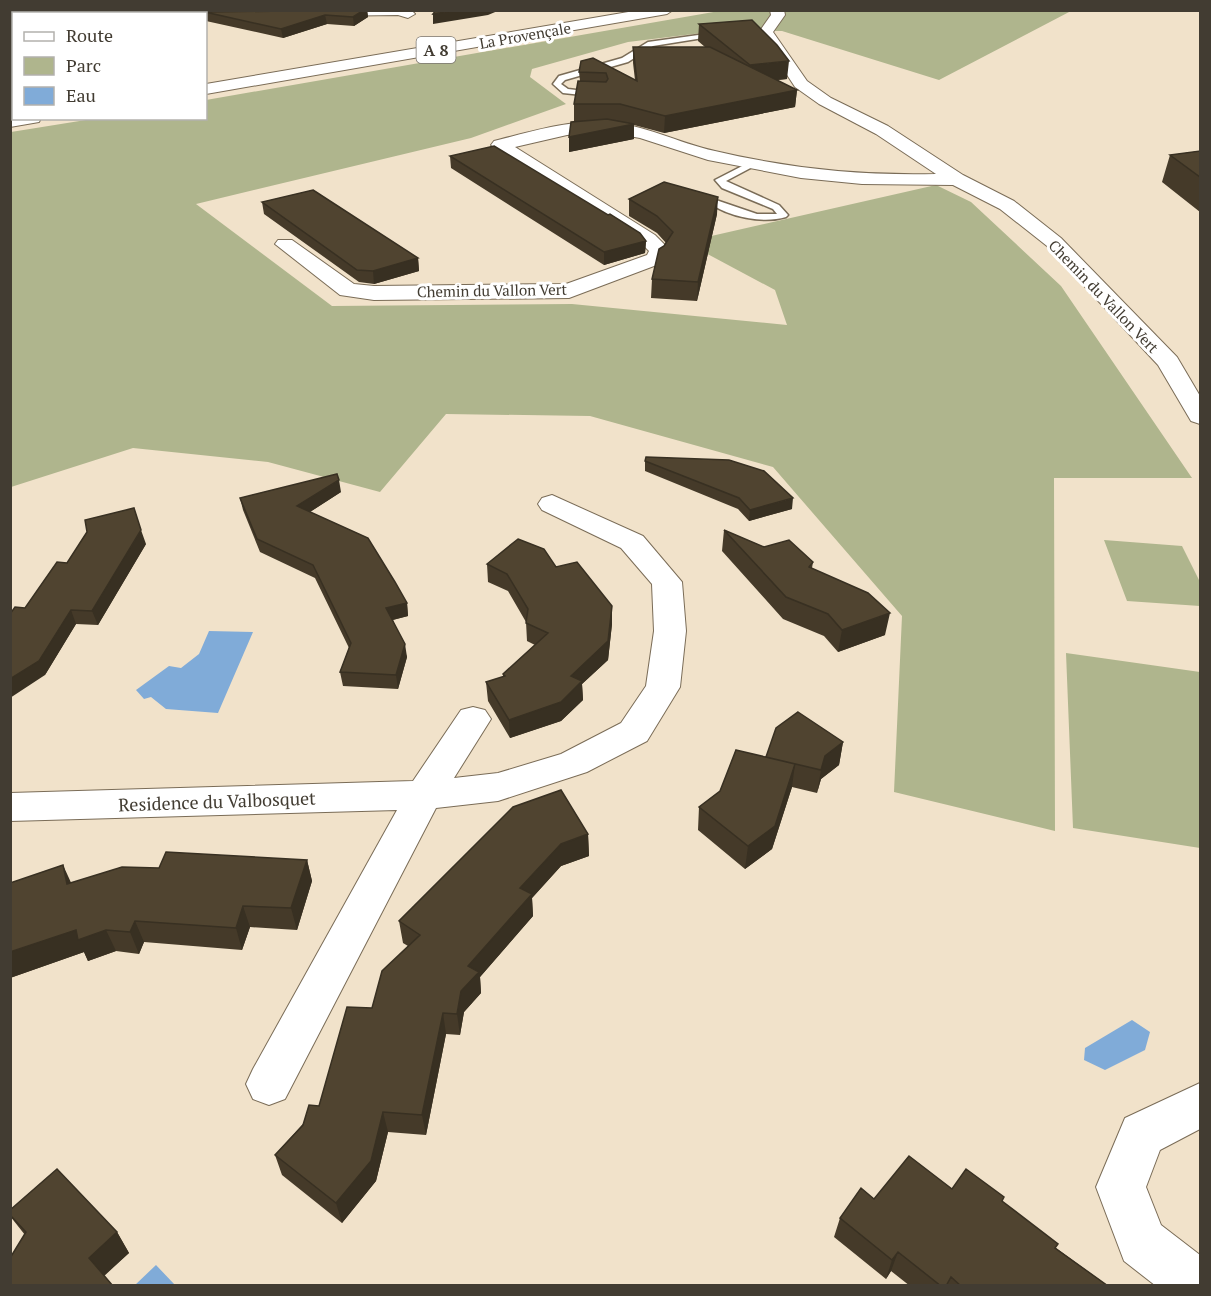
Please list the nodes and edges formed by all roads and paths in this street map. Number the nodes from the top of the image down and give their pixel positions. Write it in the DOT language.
graph roads {
  1 [pos="596,10"];
  2 [pos="667,10"];
  3 [pos="777,10"];
  4 [pos="310,12"];
  5 [pos="408,14"];
  6 [pos="727,34"];
  7 [pos="207,75"];
  8 [pos="207,89"];
  9 [pos="603,94"];
  10 [pos="753,164"];
  11 [pos="956,178"];
  12 [pos="713,202"];
  13 [pos="285,244"];
  14 [pos="1200,416"];
  15 [pos="552,504"];
  16 [pos="473,719"];
  17 [pos="424,795"];
  18 [pos="10,807"];
  19 [pos="269,1084"];
  20 [pos="1200,1105"];
  21 [pos="1199,1286"];
  1 -- 7 [label="main road, La Provençale / A 8"];
  2 -- 8 [label="main road, La Provençale / A 8"];
  3 -- 11 [label="main road, Chemin du Vallon Vert"];
  4 -- 5 [label="main road"];
  6 -- 9 [label="lane"];
  10 -- 11 [label="main road, Chemin du Vallon Vert"];
  10 -- 12 [label="lane"];
  10 -- 13 [label="main road, Chemin du Vallon Vert"];
  11 -- 14 [label="main road, Chemin du Vallon Vert"];
  15 -- 17 [label="main road, Residence du Valbosquet"];
  16 -- 17 [label="main road"];
  17 -- 18 [label="main road, Residence du Valbosquet"];
  17 -- 19 [label="main road"];
  20 -- 21 [label="main road"];
}
